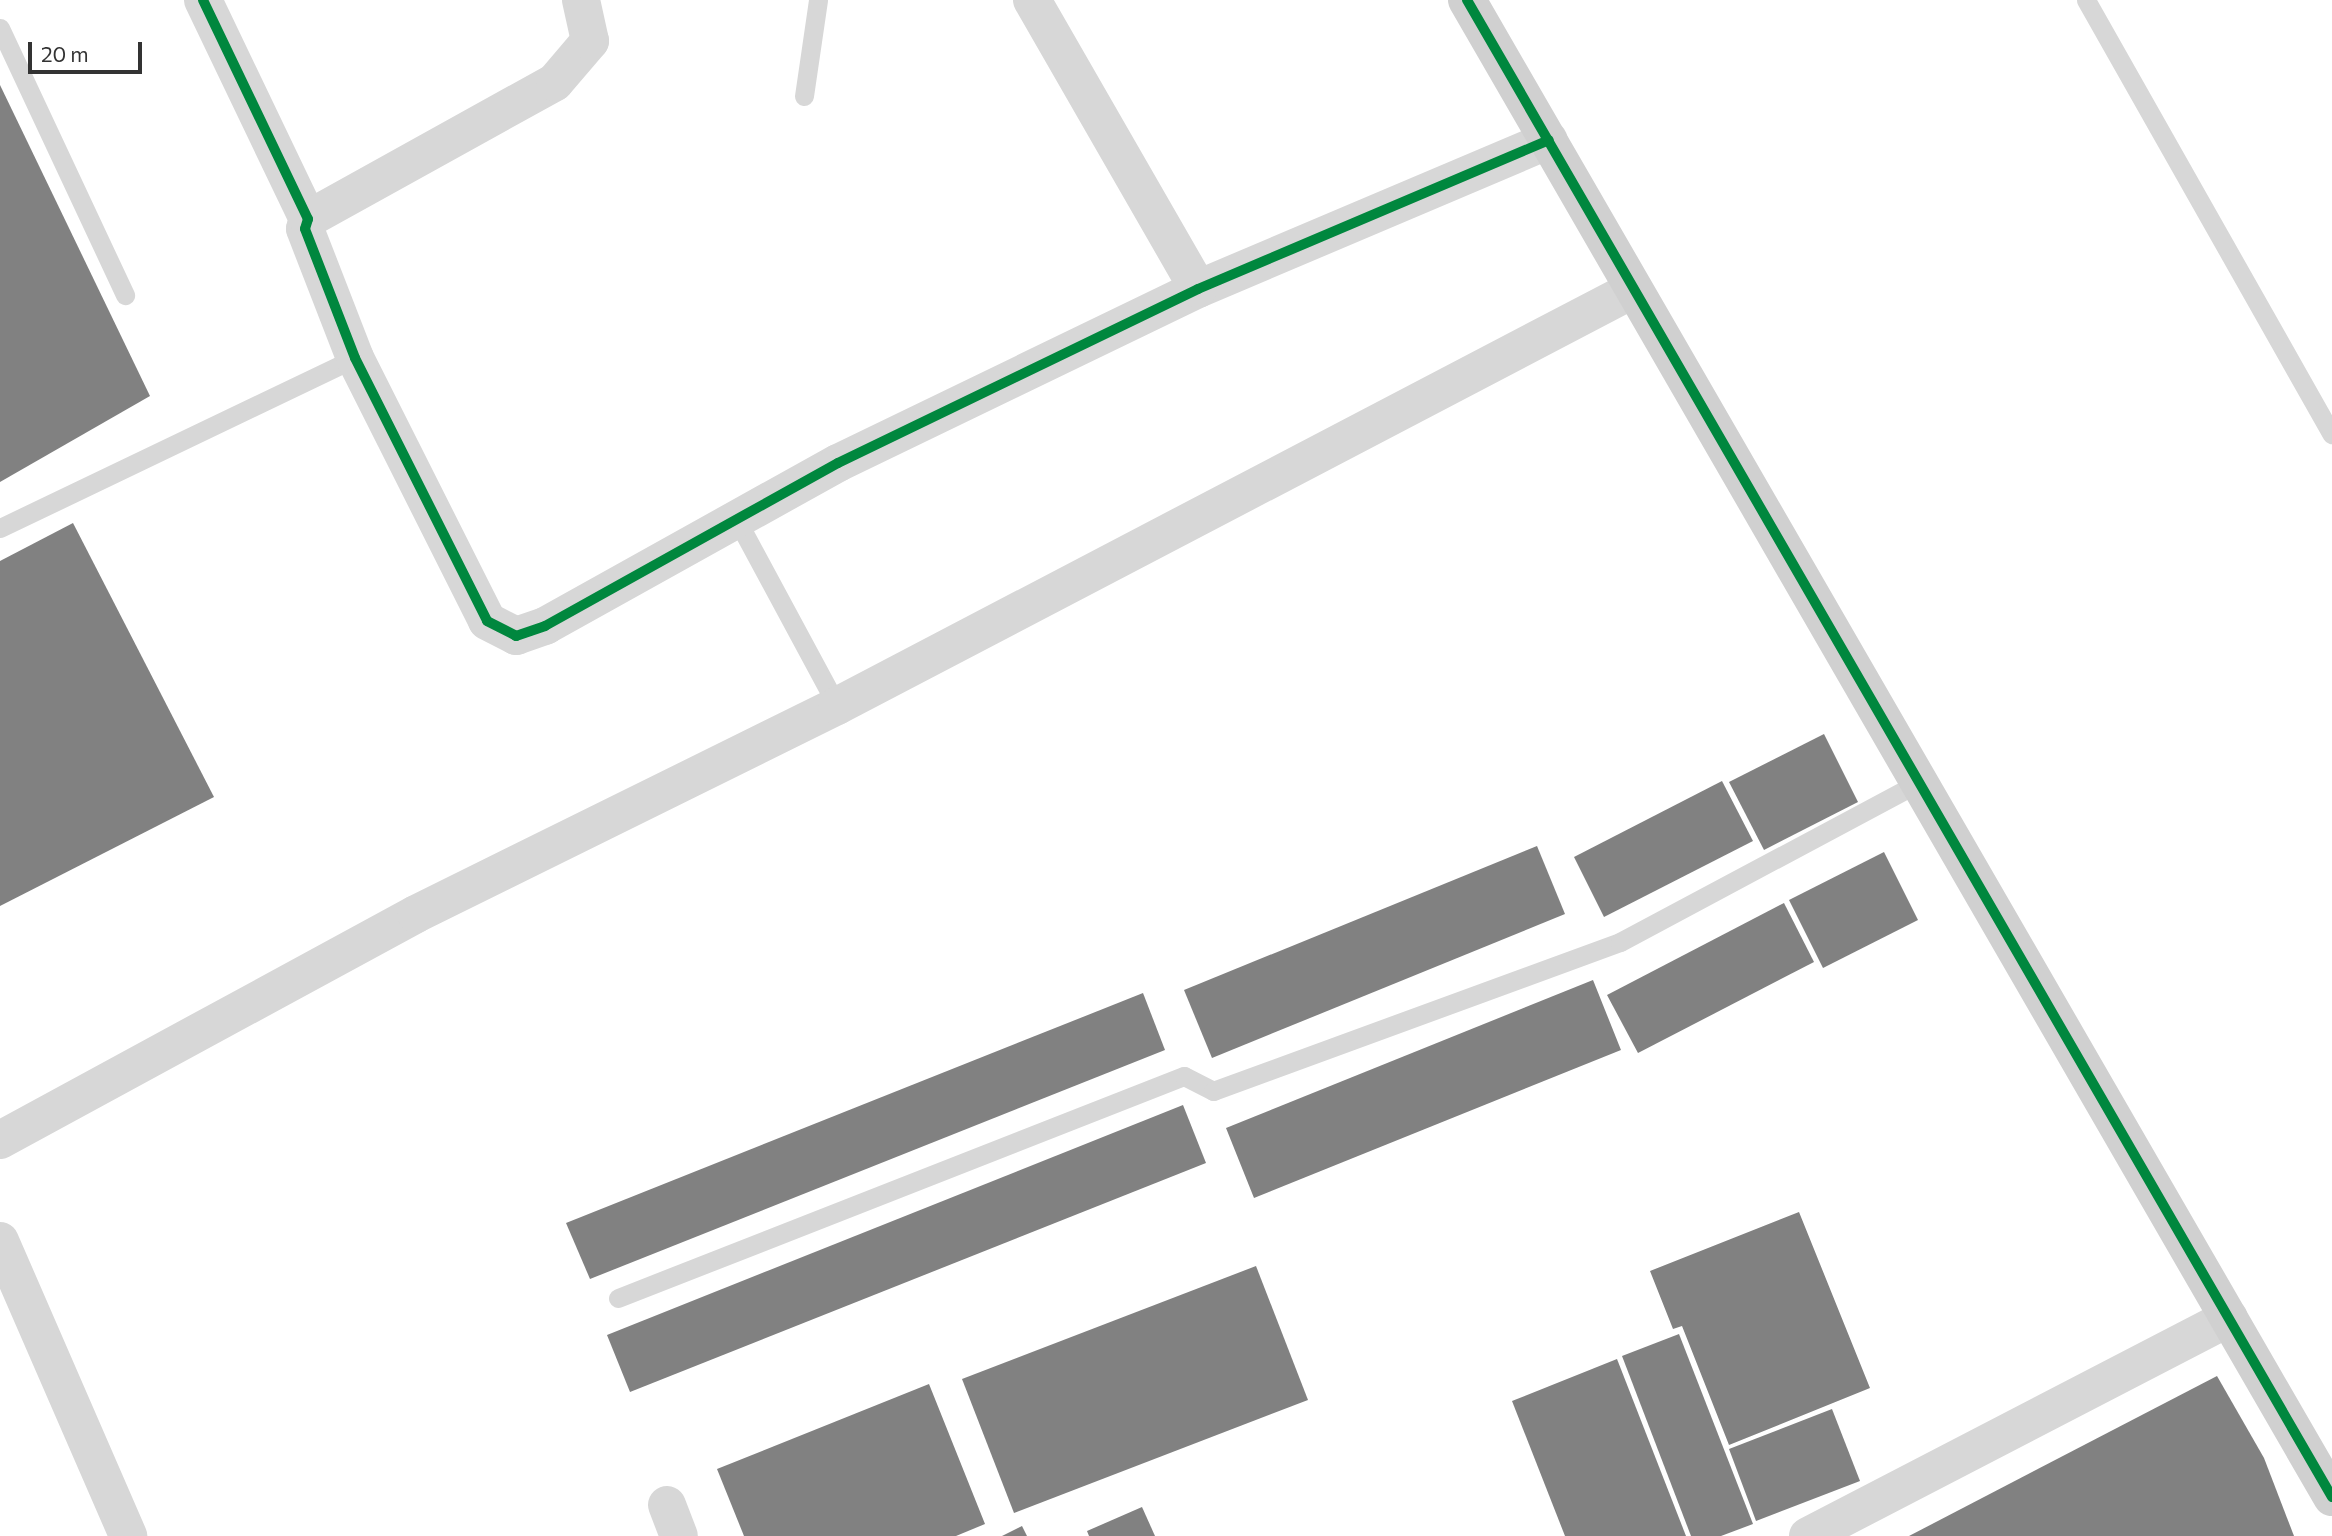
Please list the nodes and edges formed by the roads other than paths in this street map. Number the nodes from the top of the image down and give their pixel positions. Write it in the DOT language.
graph roads {
  1 [pos="203,0"];
  2 [pos="581,0"];
  3 [pos="818,0"];
  4 [pos="1032,0"];
  5 [pos="1467,0"];
  6 [pos="2086,0"];
  7 [pos="0,28"];
  8 [pos="804,96"];
  9 [pos="1549,140"];
  10 [pos="308,219"];
  11 [pos="1198,289"];
  12 [pos="1634,289"];
  13 [pos="125,295"];
  14 [pos="355,358"];
  15 [pos="2332,434"];
  16 [pos="737,520"];
  17 [pos="0,528"];
  18 [pos="837,706"];
  19 [pos="1920,782"];
  20 [pos="0,1140"];
  21 [pos="0,1241"];
  22 [pos="618,1298"];
  23 [pos="2229,1318"];
  24 [pos="2332,1497"];
  25 [pos="128,1536"];
  26 [pos="1808,1536"];
  1 -- 10 [label="street"];
  2 -- 10 [label="street"];
  3 -- 8 [label="lane"];
  4 -- 11 [label="street"];
  5 -- 9 [label="street"];
  6 -- 15 [label="lane"];
  7 -- 13 [label="lane"];
  9 -- 11 [label="street"];
  9 -- 12 [label="street"];
  10 -- 14 [label="street"];
  11 -- 16 [label="street"];
  12 -- 18 [label="street"];
  12 -- 19 [label="street"];
  14 -- 16 [label="street"];
  14 -- 17 [label="lane"];
  16 -- 18 [label="lane"];
  18 -- 20 [label="street"];
  19 -- 22 [label="lane"];
  19 -- 23 [label="street"];
  21 -- 25 [label="street"];
  23 -- 24 [label="street"];
  23 -- 26 [label="street"];
}
